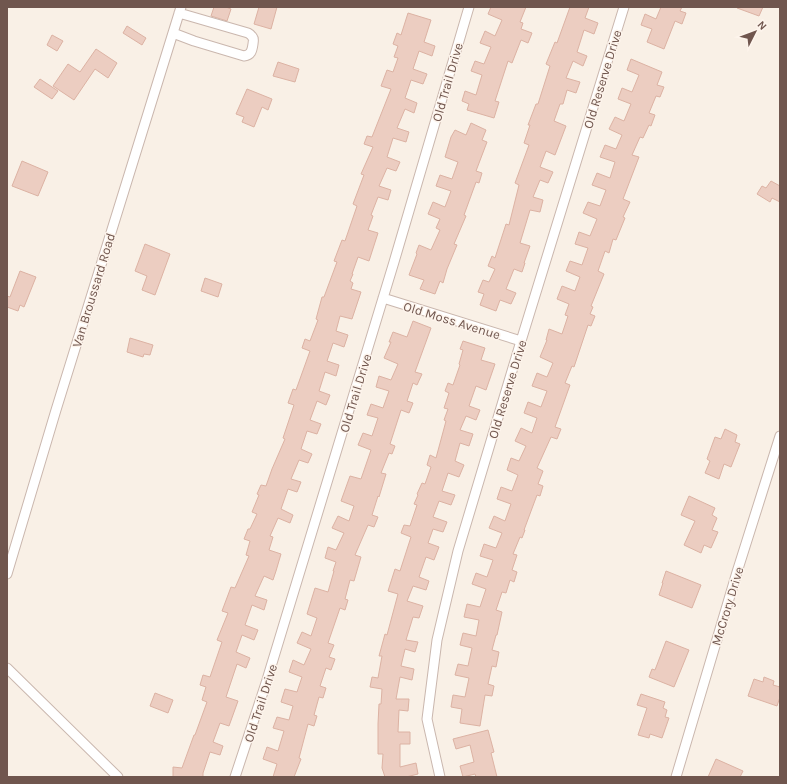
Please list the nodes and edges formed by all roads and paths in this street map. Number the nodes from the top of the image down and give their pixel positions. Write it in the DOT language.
graph roads {
  1 [pos="469,7"];
  2 [pos="624,7"];
  3 [pos="180,10"];
  4 [pos="173,33"];
  5 [pos="383,298"];
  6 [pos="521,341"];
  7 [pos="780,436"];
  8 [pos="7,574"];
  9 [pos="7,668"];
  10 [pos="118,777"];
  11 [pos="235,777"];
  12 [pos="440,777"];
  13 [pos="676,777"];
  1 -- 5 [label="street, Old Trail Drive"];
  2 -- 6 [label="street, Old Reserve Drive"];
  3 -- 4 [label="street, Van Broussard Road"];
  3 -- 4 [label="street"];
  4 -- 8 [label="street, Van Broussard Road"];
  5 -- 6 [label="street, Old Moss Avenue"];
  5 -- 11 [label="street, Old Trail Drive"];
  6 -- 12 [label="street, Old Reserve Drive"];
  7 -- 13 [label="street, McCrory Drive"];
  9 -- 10 [label="street"];
}
